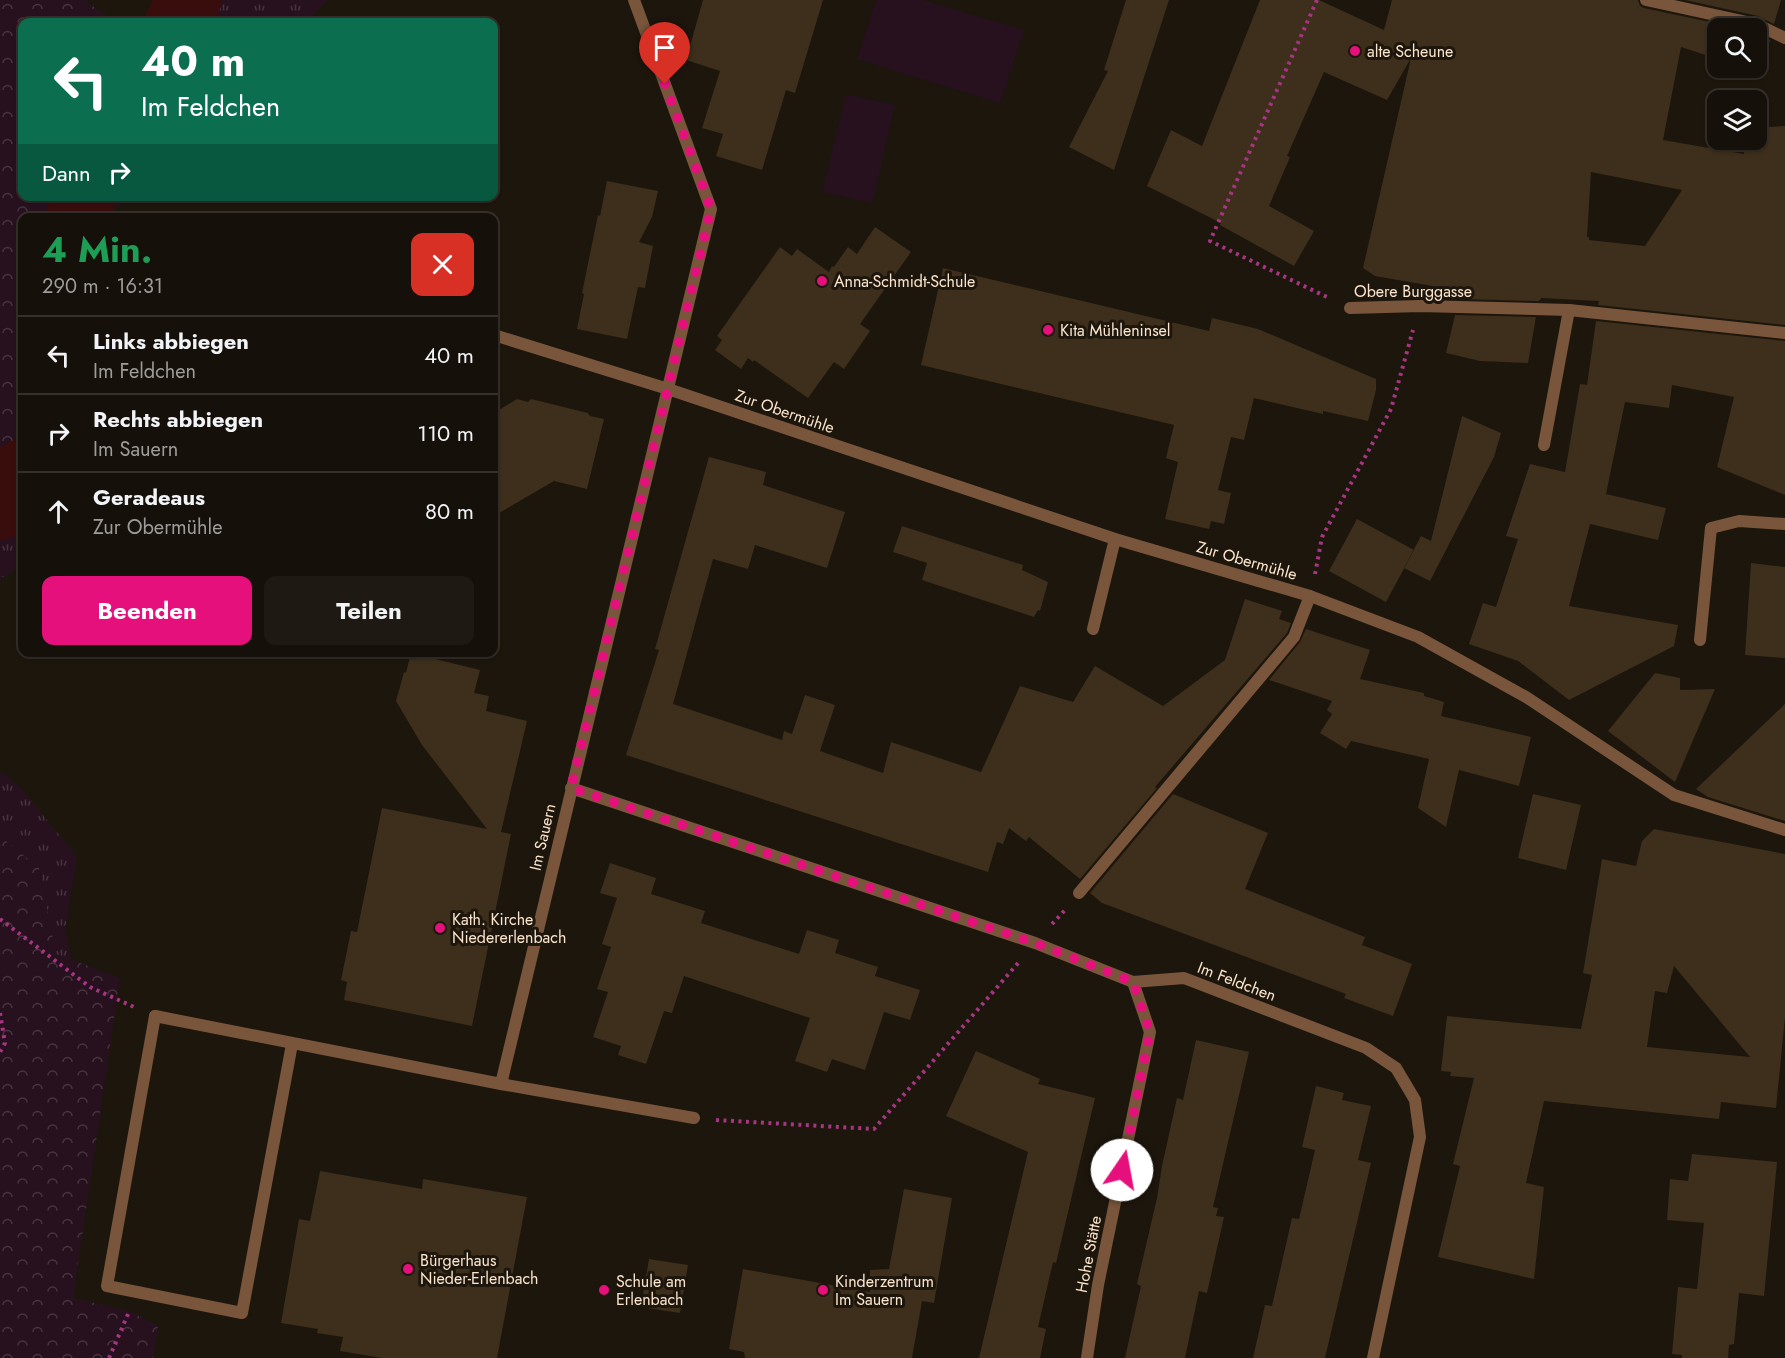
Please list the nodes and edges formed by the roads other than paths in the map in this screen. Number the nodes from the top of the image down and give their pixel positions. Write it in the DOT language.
graph roads {
  1 [pos="634,0"];
  2 [pos="1646,0"];
  3 [pos="1785,38"];
  4 [pos="1350,308"];
  5 [pos="1569,310"];
  6 [pos="1785,333"];
  7 [pos="498,336"];
  8 [pos="669,389"];
  9 [pos="1544,445"];
  10 [pos="1785,524"];
  11 [pos="1115,539"];
  12 [pos="1310,596"];
  13 [pos="1093,629"];
  14 [pos="1700,640"];
  15 [pos="571,788"];
  16 [pos="1785,830"];
  17 [pos="1079,893"];
  18 [pos="1133,982"];
  19 [pos="292,1044"];
  20 [pos="501,1084"];
  21 [pos="694,1118"];
  22 [pos="1087,1358"];
  23 [pos="1373,1358"];
  1 -- 8 [label="street"];
  2 -- 3 [label="street"];
  4 -- 5 [label="street, Obere Burggasse"];
  5 -- 6 [label="street, Obere Burggasse"];
  5 -- 9 [label="street"];
  7 -- 8 [label="street, Zur Obermühle"];
  8 -- 11 [label="street, Zur Obermühle"];
  8 -- 15 [label="street, Im Sauern"];
  10 -- 14 [label="street"];
  11 -- 12 [label="street, Zur Obermühle"];
  11 -- 13 [label="street"];
  12 -- 16 [label="street, Zur Obermühle"];
  12 -- 17 [label="street"];
  15 -- 18 [label="street, Im Feldchen"];
  15 -- 20 [label="street, Im Sauern"];
  18 -- 22 [label="street, Hohe Stätte"];
  18 -- 23 [label="street, Im Feldchen"];
  19 -- 19 [label="street"];
  19 -- 20 [label="street"];
  20 -- 21 [label="street"];
}
